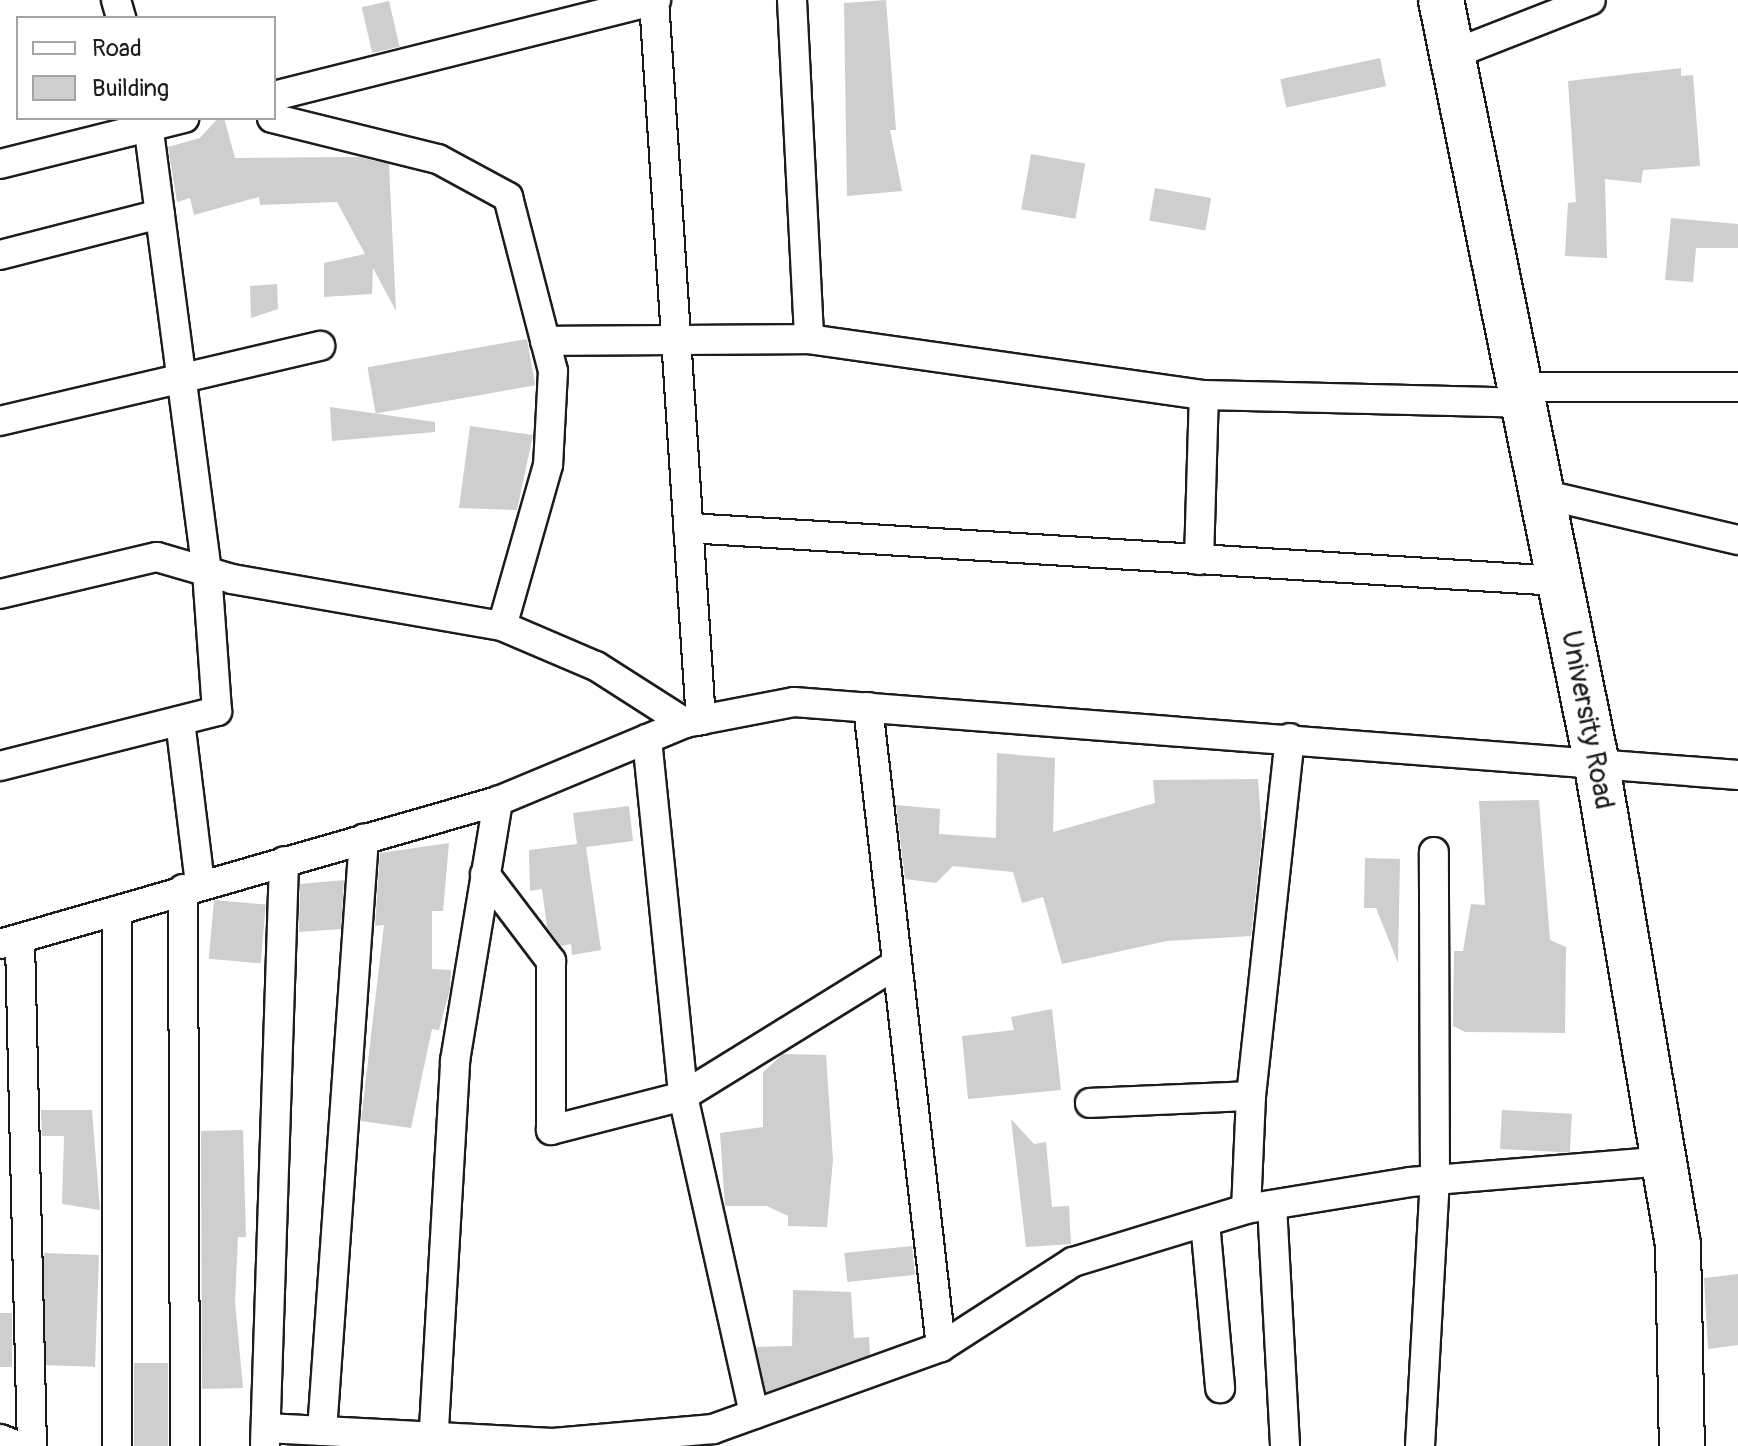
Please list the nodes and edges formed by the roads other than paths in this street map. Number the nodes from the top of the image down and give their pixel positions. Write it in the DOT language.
graph roads {
  1 [pos="654,0"];
  2 [pos="792,0"];
  3 [pos="1441,0"];
  4 [pos="1591,0"];
  5 [pos="563,12"];
  6 [pos="1451,55"];
  7 [pos="276,95"];
  8 [pos="276,119"];
  9 [pos="148,122"];
  10 [pos="0,164"];
  11 [pos="160,214"];
  12 [pos="0,255"];
  13 [pos="809,339"];
  14 [pos="677,340"];
  15 [pos="545,341"];
  16 [pos="320,346"];
  17 [pos="182,379"];
  18 [pos="1738,387"];
  19 [pos="1204,395"];
  20 [pos="1522,395"];
  21 [pos="0,421"];
  22 [pos="1542,494"];
  23 [pos="688,528"];
  24 [pos="1738,540"];
  25 [pos="1199,560"];
  26 [pos="207,572"];
  27 [pos="1560,581"];
  28 [pos="0,594"];
  29 [pos="502,626"];
  30 [pos="868,707"];
  31 [pos="180,721"];
  32 [pos="693,722"];
  33 [pos="1290,738"];
  34 [pos="647,739"];
  35 [pos="1596,760"];
  36 [pos="0,766"];
  37 [pos="1738,775"];
  38 [pos="498,801"];
  39 [pos="364,838"];
  40 [pos="1434,852"];
  41 [pos="284,861"];
  42 [pos="485,874"];
  43 [pos="191,887"];
  44 [pos="117,911"];
  45 [pos="10,943"];
  46 [pos="897,964"];
  47 [pos="683,1096"];
  48 [pos="1251,1096"];
  49 [pos="1090,1103"];
  50 [pos="1664,1161"];
  51 [pos="1435,1180"];
  52 [pos="1259,1207"];
  53 [pos="1205,1222"];
  54 [pos="941,1347"];
  55 [pos="1220,1388"];
  56 [pos="754,1414"];
  57 [pos="322,1431"];
  58 [pos="266,1437"];
  59 [pos="0,1439"];
  60 [pos="434,1441"];
  61 [pos="18,1446"];
  62 [pos="32,1446"];
  63 [pos="117,1446"];
  64 [pos="185,1446"];
  65 [pos="1285,1446"];
  66 [pos="1420,1446"];
  67 [pos="1682,1446"];
  1 -- 5 [label="street"];
  1 -- 14 [label="street"];
  2 -- 13 [label="street"];
  3 -- 6 [label="main road, University Road"];
  4 -- 6 [label="street"];
  5 -- 7 [label="street"];
  6 -- 20 [label="main road, University Road"];
  8 -- 15 [label="street"];
  9 -- 10 [label="street"];
  9 -- 11 [label="street"];
  11 -- 12 [label="street"];
  11 -- 17 [label="street"];
  13 -- 14 [label="street"];
  13 -- 19 [label="street"];
  14 -- 15 [label="street"];
  14 -- 23 [label="street"];
  15 -- 29 [label="street"];
  16 -- 17 [label="street"];
  17 -- 21 [label="street"];
  17 -- 26 [label="street"];
  18 -- 20 [label="street"];
  19 -- 20 [label="street"];
  19 -- 25 [label="street"];
  20 -- 22 [label="main road, University Road"];
  22 -- 24 [label="street"];
  22 -- 27 [label="main road, University Road"];
  23 -- 25 [label="street"];
  23 -- 32 [label="street"];
  25 -- 27 [label="street"];
  26 -- 28 [label="street"];
  26 -- 29 [label="street"];
  26 -- 31 [label="street"];
  27 -- 35 [label="main road, University Road"];
  29 -- 32 [label="street"];
  30 -- 32 [label="street"];
  30 -- 33 [label="street"];
  30 -- 46 [label="street"];
  31 -- 36 [label="street"];
  31 -- 43 [label="street"];
  32 -- 34 [label="street"];
  33 -- 35 [label="street"];
  33 -- 48 [label="street"];
  34 -- 38 [label="street"];
  34 -- 47 [label="street"];
  35 -- 37 [label="street"];
  35 -- 50 [label="main road, University Road"];
  38 -- 39 [label="street"];
  38 -- 42 [label="street"];
  39 -- 41 [label="street"];
  39 -- 57 [label="street"];
  40 -- 51 [label="street"];
  41 -- 43 [label="street"];
  41 -- 58 [label="street"];
  42 -- 47 [label="street"];
  42 -- 60 [label="street"];
  43 -- 44 [label="street"];
  43 -- 64 [label="street"];
  44 -- 45 [label="street"];
  44 -- 63 [label="street"];
  45 -- 62 [label="street"];
  46 -- 47 [label="street"];
  46 -- 54 [label="street"];
  47 -- 56 [label="street"];
  48 -- 49 [label="street"];
  48 -- 52 [label="street"];
  50 -- 51 [label="street"];
  50 -- 67 [label="main road, University Road"];
  51 -- 52 [label="street"];
  51 -- 66 [label="street"];
  52 -- 53 [label="street"];
  52 -- 65 [label="street"];
  53 -- 54 [label="street"];
  53 -- 55 [label="street"];
  54 -- 56 [label="street"];
  56 -- 60 [label="street"];
  57 -- 58 [label="street"];
  57 -- 60 [label="street"];
  59 -- 61 [label="street"];
}
